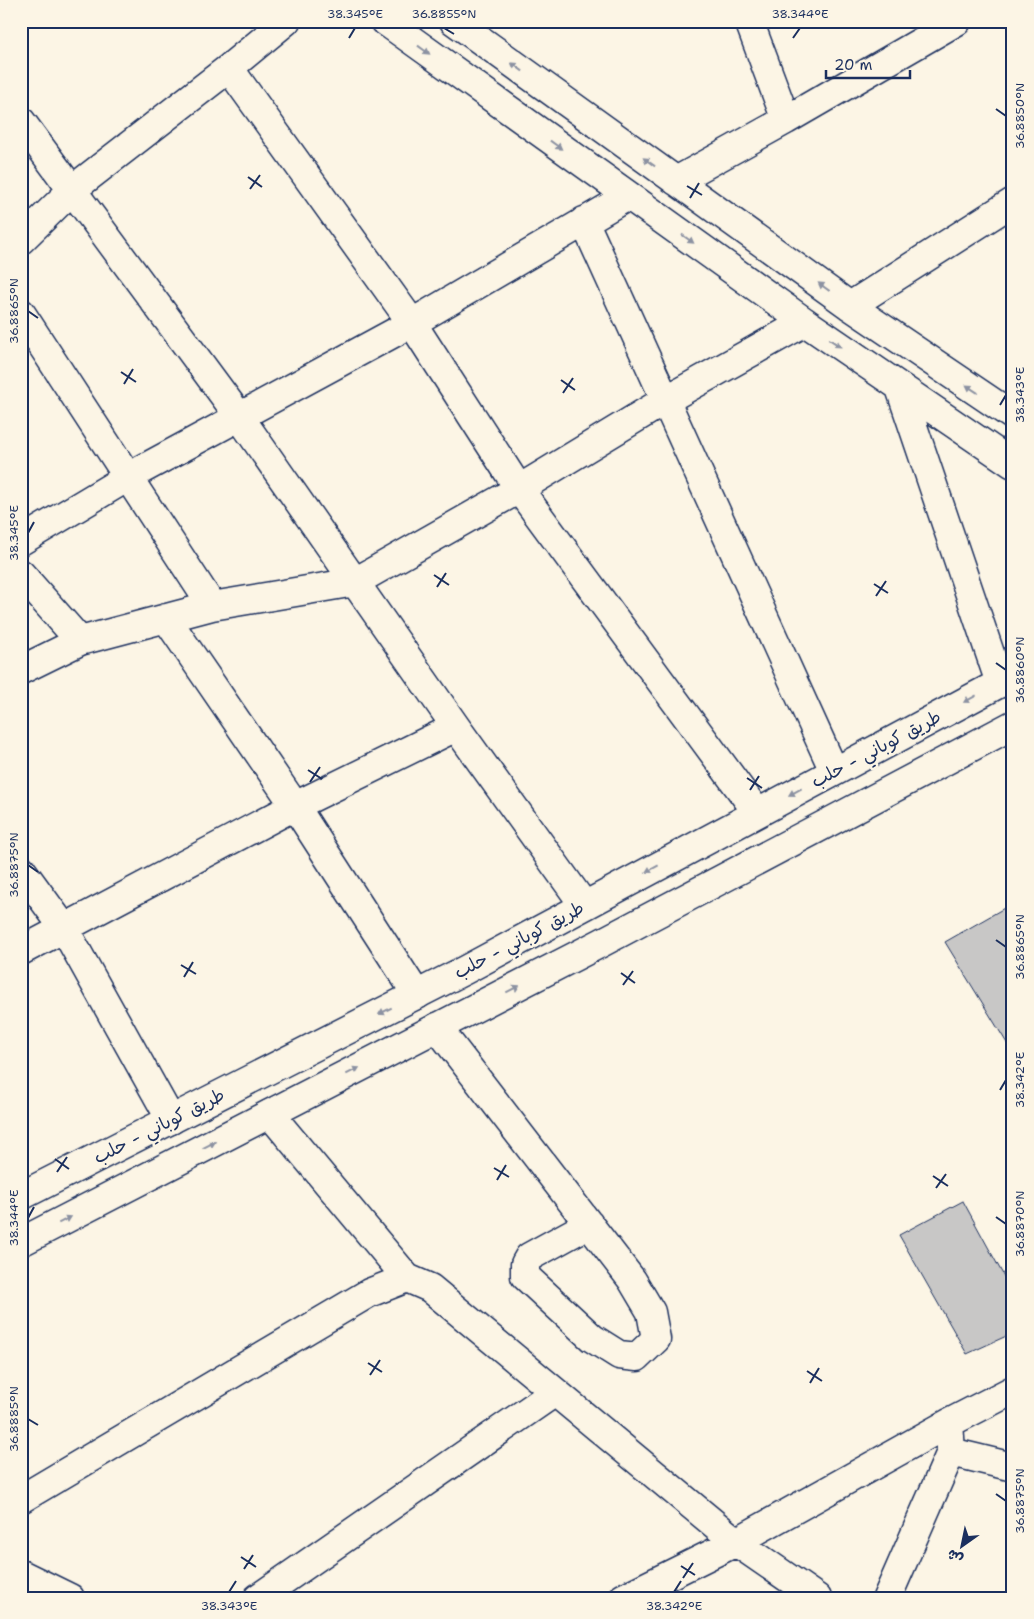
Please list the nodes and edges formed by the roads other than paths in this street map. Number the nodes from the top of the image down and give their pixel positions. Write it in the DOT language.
graph roads {
  1 [pos="286,21"];
  2 [pos="385,21"];
  3 [pos="454,21"];
  4 [pos="749,21"];
  5 [pos="957,21"];
  6 [pos="229,68"];
  7 [pos="21,120"];
  8 [pos="786,120"];
  9 [pos="676,181"];
  10 [pos="73,189"];
  11 [pos="628,196"];
  12 [pos="1013,202"];
  13 [pos="584,222"];
  14 [pos="21,240"];
  15 [pos="850,306"];
  16 [pos="21,313"];
  17 [pos="805,322"];
  18 [pos="412,323"];
  19 [pos="900,388"];
  20 [pos="664,401"];
  21 [pos="239,416"];
  22 [pos="1013,416"];
  23 [pos="1013,464"];
  24 [pos="128,477"];
  25 [pos="519,489"];
  26 [pos="21,541"];
  27 [pos="21,574"];
  28 [pos="355,582"];
  29 [pos="212,606"];
  30 [pos="166,618"];
  31 [pos="80,641"];
  32 [pos="21,670"];
  33 [pos="1006,679"];
  34 [pos="1013,725"];
  35 [pos="456,727"];
  36 [pos="834,771"];
  37 [pos="296,806"];
  38 [pos="757,812"];
  39 [pos="21,869"];
  40 [pos="584,905"];
  41 [pos="64,928"];
  42 [pos="21,951"];
  43 [pos="465,970"];
  44 [pos="417,995"];
  45 [pos="484,1004"];
  46 [pos="436,1027"];
  47 [pos="270,1114"];
  48 [pos="171,1120"];
  49 [pos="21,1196"];
  50 [pos="588,1224"];
  51 [pos="21,1242"];
  52 [pos="407,1278"];
  53 [pos="1013,1390"];
  54 [pos="555,1392"];
  55 [pos="949,1422"];
  56 [pos="951,1452"];
  57 [pos="1013,1468"];
  58 [pos="21,1499"];
  59 [pos="736,1542"];
  60 [pos="21,1574"];
  61 [pos="70,1598"];
  62 [pos="258,1598"];
  63 [pos="623,1598"];
  64 [pos="817,1598"];
  65 [pos="887,1598"];
  1 -- 6 [label="street"];
  2 -- 11 [label="street, one-way"];
  9 -- 3 [label="street, one-way"];
  4 -- 8 [label="street"];
  5 -- 8 [label="street"];
  6 -- 10 [label="street"];
  6 -- 18 [label="street"];
  7 -- 10 [label="street"];
  8 -- 9 [label="street"];
  15 -- 9 [label="street, one-way"];
  10 -- 14 [label="street"];
  10 -- 21 [label="street"];
  11 -- 13 [label="street"];
  11 -- 17 [label="street, one-way"];
  12 -- 15 [label="street"];
  13 -- 18 [label="street"];
  13 -- 20 [label="street"];
  22 -- 15 [label="street, one-way"];
  16 -- 24 [label="street"];
  17 -- 19 [label="street, one-way"];
  17 -- 20 [label="street"];
  18 -- 21 [label="street"];
  18 -- 25 [label="street"];
  19 -- 23 [label="street"];
  19 -- 33 [label="street"];
  20 -- 25 [label="street"];
  20 -- 36 [label="street"];
  21 -- 24 [label="street"];
  21 -- 28 [label="street"];
  24 -- 26 [label="street"];
  24 -- 29 [label="street"];
  25 -- 28 [label="street"];
  25 -- 38 [label="street"];
  27 -- 31 [label="street"];
  28 -- 29 [label="street"];
  28 -- 35 [label="street"];
  29 -- 30 [label="street"];
  30 -- 31 [label="street"];
  30 -- 37 [label="street"];
  31 -- 32 [label="street"];
  33 -- 36 [label="street, طريق كوباني - حلب, one-way"];
  45 -- 34 [label="street, one-way"];
  35 -- 37 [label="street"];
  35 -- 40 [label="street"];
  36 -- 38 [label="street, طريق كوباني - حلب, one-way"];
  37 -- 41 [label="street"];
  37 -- 44 [label="street"];
  38 -- 40 [label="street, طريق كوباني - حلب, one-way"];
  39 -- 41 [label="street"];
  40 -- 43 [label="street, طريق كوباني - حلب"];
  41 -- 42 [label="street"];
  41 -- 48 [label="street"];
  43 -- 44 [label="street, طريق كوباني - حلب"];
  43 -- 45 [label="street"];
  44 -- 48 [label="street, طريق كوباني - حلب, one-way"];
  45 -- 46 [label="street"];
  47 -- 46 [label="street, one-way"];
  46 -- 50 [label="street"];
  51 -- 47 [label="street, one-way"];
  47 -- 52 [label="street"];
  48 -- 49 [label="street, طريق كوباني - حلب"];
  50 -- 50 [label="street"];
  52 -- 54 [label="street"];
  52 -- 58 [label="street"];
  53 -- 55 [label="street"];
  54 -- 59 [label="street"];
  54 -- 62 [label="street"];
  55 -- 56 [label="street"];
  55 -- 59 [label="street"];
  56 -- 57 [label="street"];
  56 -- 65 [label="street"];
  59 -- 63 [label="street"];
  59 -- 64 [label="street"];
  60 -- 61 [label="street"];
}
